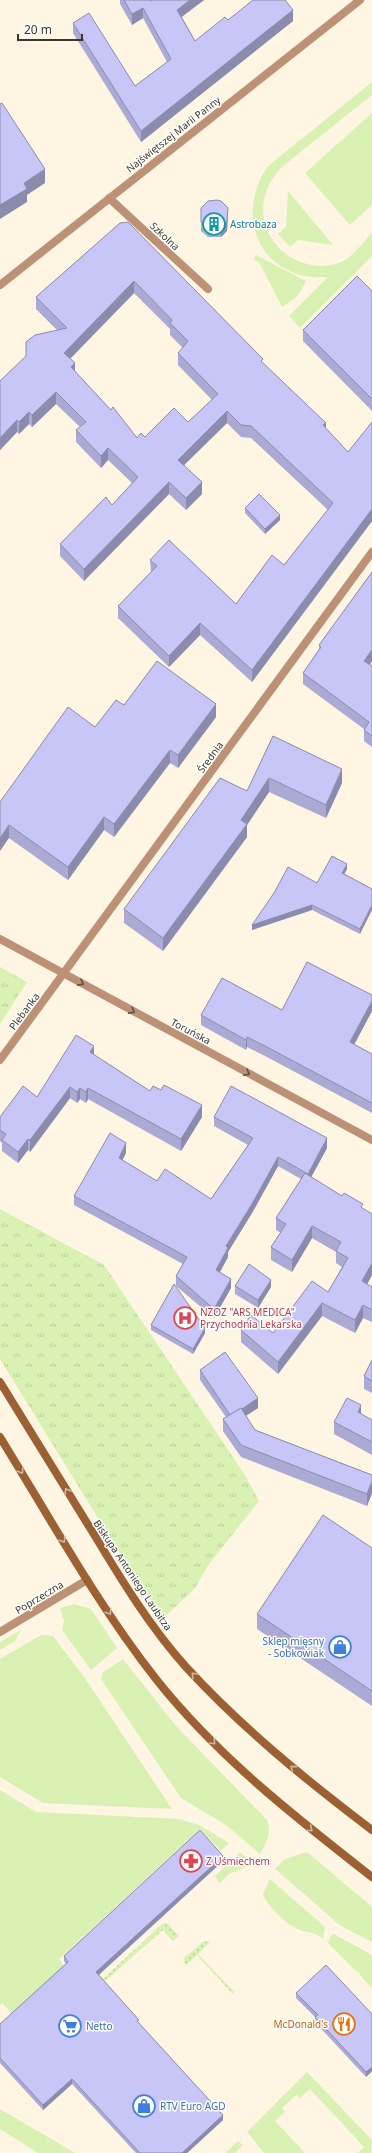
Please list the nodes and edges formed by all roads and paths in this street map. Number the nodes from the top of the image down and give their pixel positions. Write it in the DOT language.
graph roads {
  1 [pos="360,0"];
  2 [pos="109,198"];
  3 [pos="0,285"];
  4 [pos="208,289"];
  5 [pos="372,552"];
  6 [pos="0,940"];
  7 [pos="64,974"];
  8 [pos="0,1060"];
  9 [pos="372,1140"];
  10 [pos="0,1382"];
  11 [pos="0,1437"];
  12 [pos="88,1580"];
  13 [pos="0,1632"];
  14 [pos="372,1830"];
  15 [pos="372,1877"];
  1 -- 2 [label="street, Najświętszej Marii Panny"];
  2 -- 3 [label="street, Najświętszej Marii Panny"];
  2 -- 4 [label="street, Szkolna"];
  5 -- 7 [label="street, Średnia"];
  6 -- 7 [label="street, Toruńska"];
  7 -- 8 [label="street, Plebanka"];
  7 -- 9 [label="street, Toruńska, one-way"];
  14 -- 10 [label="main road, Biskupa Antoniego Laubitza, one-way"];
  11 -- 12 [label="main road, one-way"];
  12 -- 13 [label="street, Poprzeczna"];
  12 -- 15 [label="main road, one-way"];
}
